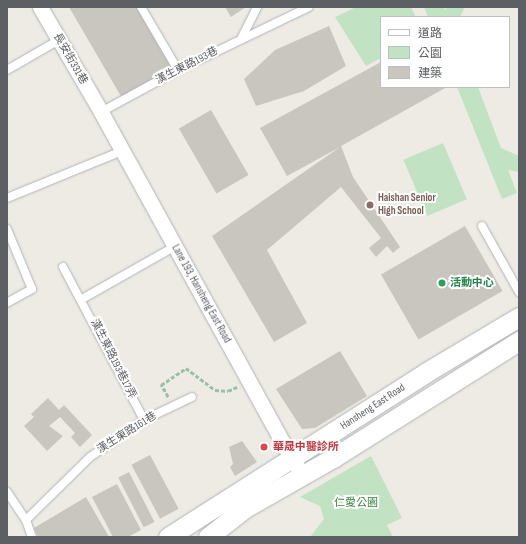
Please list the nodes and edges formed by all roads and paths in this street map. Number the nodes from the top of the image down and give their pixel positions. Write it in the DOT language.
graph roads {
  1 [pos="40,7"];
  2 [pos="141,7"];
  3 [pos="257,7"];
  4 [pos="309,7"];
  5 [pos="242,39"];
  6 [pos="59,40"];
  7 [pos="7,70"];
  8 [pos="178,70"];
  9 [pos="101,112"];
  10 [pos="117,153"];
  11 [pos="7,198"];
  12 [pos="482,226"];
  13 [pos="7,229"];
  14 [pos="174,247"];
  15 [pos="64,267"];
  16 [pos="519,292"];
  17 [pos="82,299"];
  18 [pos="7,303"];
  19 [pos="519,317"];
  20 [pos="519,341"];
  21 [pos="250,381"];
  22 [pos="192,397"];
  23 [pos="173,407"];
  24 [pos="144,420"];
  25 [pos="292,460"];
  26 [pos="303,474"];
  27 [pos="7,492"];
  28 [pos="26,520"];
  29 [pos="225,522"];
  30 [pos="32,537"];
  31 [pos="168,537"];
  32 [pos="208,537"];
  1 -- 6 [label="street, 長安街331巷"];
  2 -- 8 [label="lane"];
  3 -- 5 [label="lane"];
  4 -- 5 [label="lane, 漢生東路193巷"];
  5 -- 8 [label="lane, 漢生東路193巷"];
  6 -- 7 [label="lane"];
  6 -- 9 [label="street, 長安街331巷"];
  8 -- 9 [label="lane, 漢生東路193巷"];
  9 -- 14 [label="street, Lane 193, Hansheng East Road"];
  10 -- 11 [label="lane"];
  12 -- 16 [label="lane"];
  13 -- 18 [label="lane"];
  14 -- 17 [label="lane"];
  14 -- 21 [label="street, Lane 193, Hansheng East Road"];
  15 -- 17 [label="lane, 漢生東路193巷17弄"];
  17 -- 24 [label="lane, 漢生東路193巷17弄"];
  19 -- 25 [label="street, Hansheng East Road"];
  20 -- 26 [label="street, Hansheng East Road"];
  21 -- 23 [label="path"];
  21 -- 25 [label="street, Lane 193, Hansheng East Road"];
  22 -- 23 [label="lane, 漢生東路161巷"];
  23 -- 24 [label="lane, 漢生東路161巷"];
  24 -- 28 [label="lane, 漢生東路161巷"];
  25 -- 26 [label="street, Lane 193, Hansheng East Road"];
  25 -- 29 [label="street, Hansheng East Road"];
  26 -- 29 [label="street, Hansheng East Road"];
  27 -- 28 [label="lane"];
  28 -- 30 [label="lane"];
  29 -- 31 [label="street, Hansheng East Road"];
  29 -- 32 [label="street, Hansheng East Road"];
}
